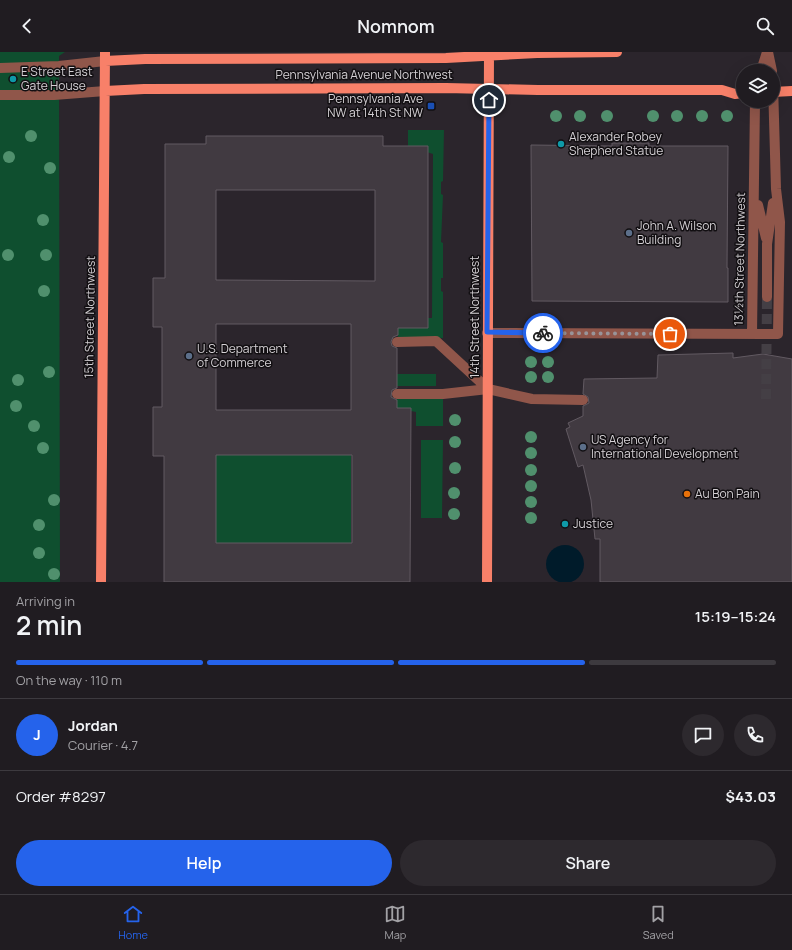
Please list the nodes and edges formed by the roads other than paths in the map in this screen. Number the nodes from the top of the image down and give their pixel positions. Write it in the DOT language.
graph roads {
  1 [pos="617,52"];
  2 [pos="767,52"];
  3 [pos="489,54"];
  4 [pos="105,57"];
  5 [pos="763,64"];
  6 [pos="770,64"];
  7 [pos="0,68"];
  8 [pos="489,89"];
  9 [pos="780,90"];
  10 [pos="105,91"];
  11 [pos="792,91"];
  12 [pos="736,94"];
  13 [pos="0,95"];
  14 [pos="755,108"];
  15 [pos="774,108"];
  16 [pos="776,189"];
  17 [pos="754,191"];
  18 [pos="767,244"];
  19 [pos="767,297"];
  20 [pos="487,332"];
  21 [pos="752,334"];
  22 [pos="397,342"];
  23 [pos="488,389"];
  24 [pos="397,394"];
  25 [pos="583,400"];
  26 [pos="101,582"];
  27 [pos="487,582"];
  1 -- 3 [label="main road, Pennsylvania Avenue Northwest"];
  2 -- 5 [label="street"];
  2 -- 6 [label="street"];
  3 -- 4 [label="main road, Pennsylvania Avenue Northwest"];
  3 -- 8 [label="main road, 14th Street Northwest"];
  4 -- 7 [label="street"];
  4 -- 10 [label="main road, 15th Street Northwest"];
  8 -- 10 [label="main road, Pennsylvania Avenue Northwest"];
  8 -- 12 [label="main road, Pennsylvania Avenue Northwest"];
  8 -- 20 [label="main road, 14th Street Northwest"];
  9 -- 11 [label="main road"];
  10 -- 13 [label="street"];
  10 -- 26 [label="main road, 15th Street Northwest"];
  14 -- 17 [label="street, 13½th Street Northwest"];
  15 -- 16 [label="street, 13½th Street Northwest"];
  16 -- 18 [label="street"];
  16 -- 21 [label="street, 13½th Street Northwest"];
  17 -- 18 [label="street"];
  17 -- 21 [label="street, 13½th Street Northwest"];
  18 -- 19 [label="street"];
  20 -- 21 [label="street"];
  20 -- 23 [label="main road, 14th Street Northwest"];
  22 -- 23 [label="street"];
  23 -- 24 [label="street"];
  23 -- 25 [label="street"];
  23 -- 27 [label="main road, 14th Street Northwest"];
}
